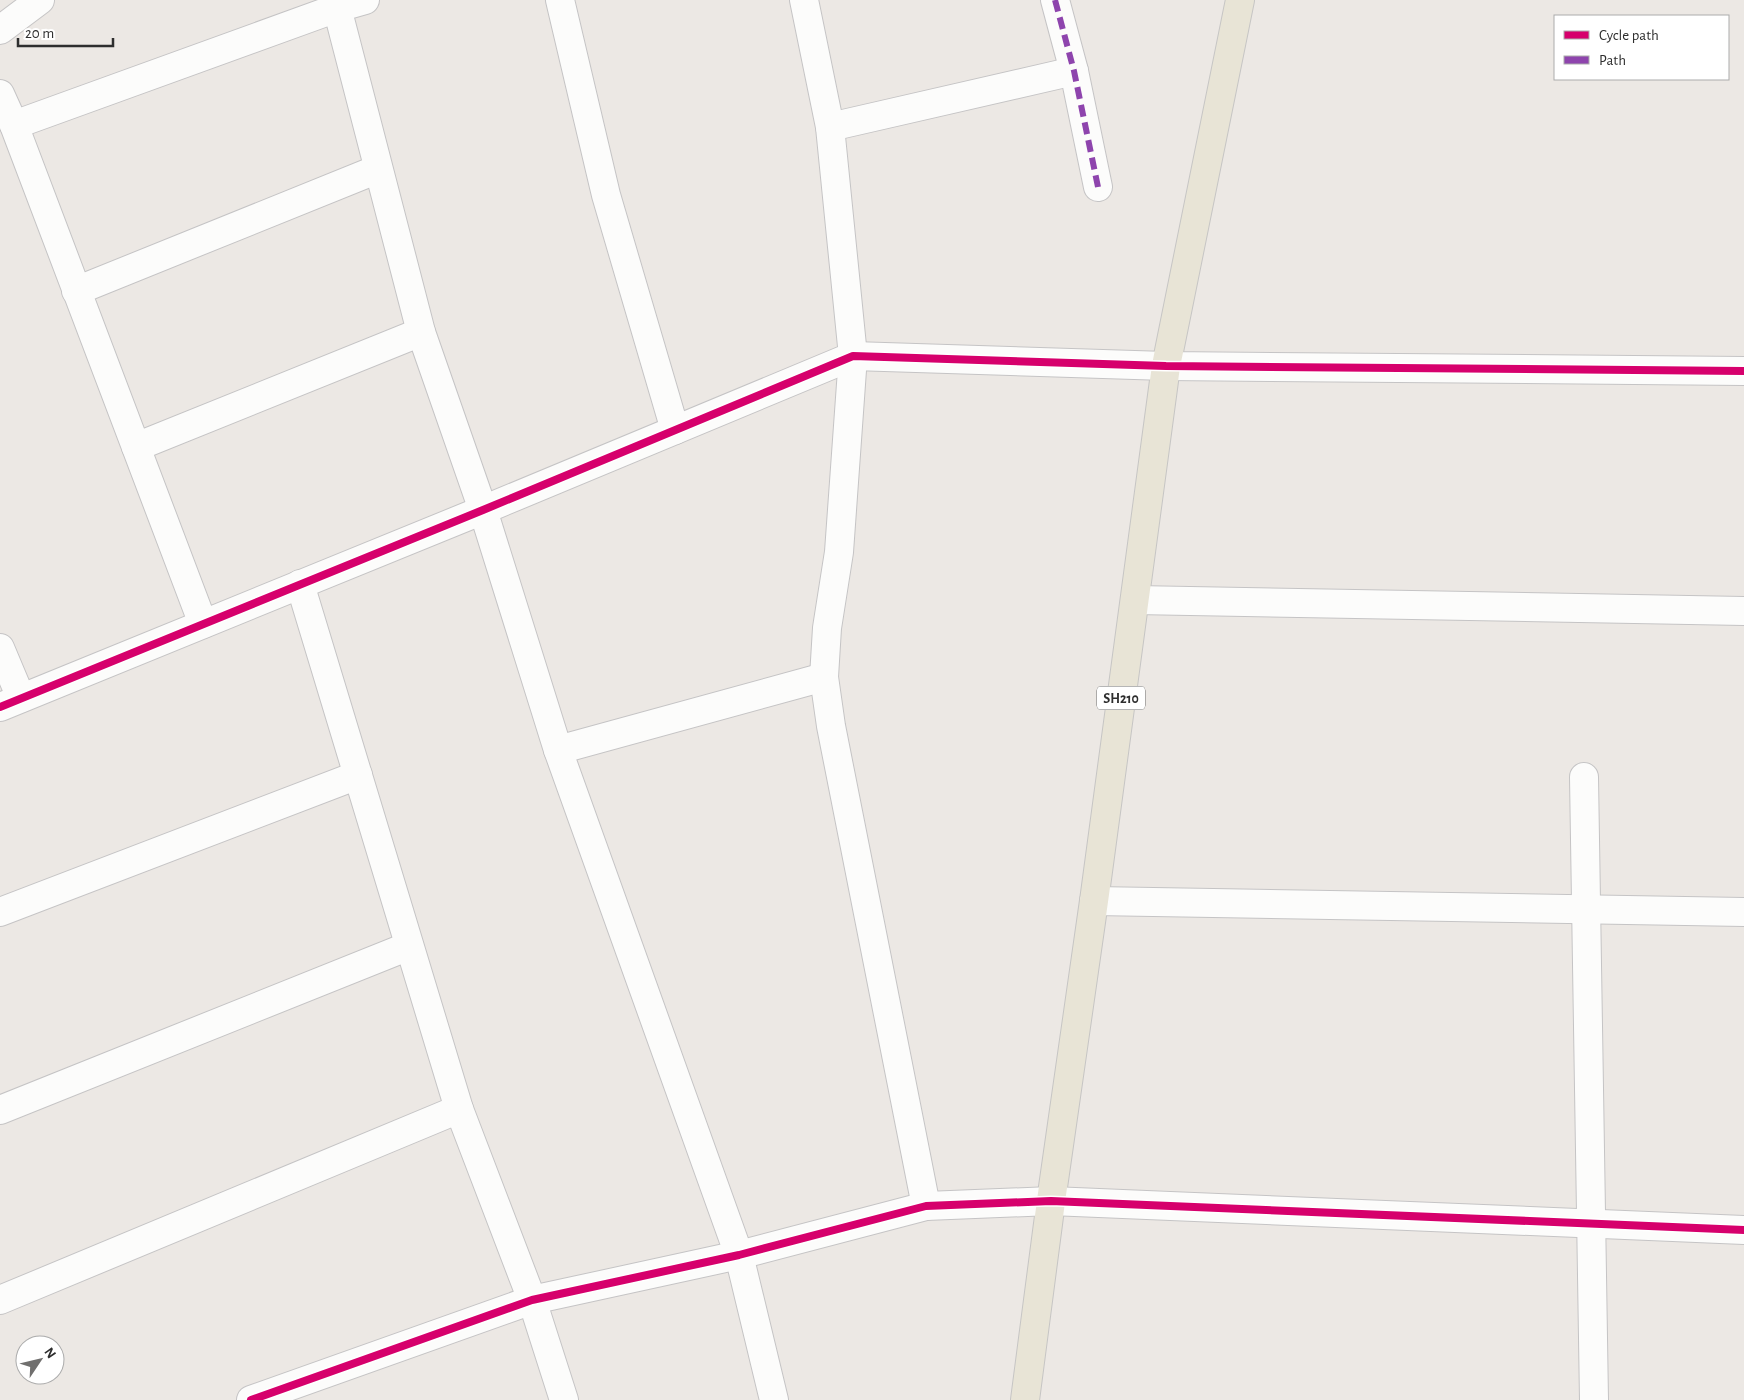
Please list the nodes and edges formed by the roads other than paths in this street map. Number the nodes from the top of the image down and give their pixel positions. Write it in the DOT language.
graph roads {
  1 [pos="40,0"];
  2 [pos="365,0"];
  3 [pos="560,0"];
  4 [pos="804,0"];
  5 [pos="1055,0"];
  6 [pos="1240,0"];
  7 [pos="336,4"];
  8 [pos="0,30"];
  9 [pos="1074,71"];
  10 [pos="0,94"];
  11 [pos="14,125"];
  12 [pos="830,127"];
  13 [pos="378,169"];
  14 [pos="1098,187"];
  15 [pos="76,291"];
  16 [pos="421,332"];
  17 [pos="853,356"];
  18 [pos="1166,366"];
  19 [pos="1744,371"];
  20 [pos="675,430"];
  21 [pos="136,447"];
  22 [pos="483,510"];
  23 [pos="300,584"];
  24 [pos="1135,600"];
  25 [pos="1744,611"];
  26 [pos="203,624"];
  27 [pos="0,648"];
  28 [pos="824,677"];
  29 [pos="11,702"];
  30 [pos="558,750"];
  31 [pos="358,775"];
  32 [pos="1584,778"];
  33 [pos="1094,901"];
  34 [pos="1588,910"];
  35 [pos="0,912"];
  36 [pos="1744,912"];
  37 [pos="409,946"];
  38 [pos="459,1109"];
  39 [pos="0,1110"];
  40 [pos="1051,1201"];
  41 [pos="926,1206"];
  42 [pos="1592,1223"];
  43 [pos="1744,1230"];
  44 [pos="739,1254"];
  45 [pos="0,1300"];
  46 [pos="532,1300"];
  47 [pos="251,1400"];
  48 [pos="564,1400"];
  49 [pos="774,1400"];
  50 [pos="1025,1400"];
  51 [pos="1594,1400"];
  1 -- 8 [label="street"];
  2 -- 7 [label="street"];
  3 -- 20 [label="street"];
  4 -- 12 [label="street"];
  5 -- 9 [label="street"];
  6 -- 18 [label="main road, SH210"];
  7 -- 11 [label="street"];
  7 -- 13 [label="street"];
  9 -- 12 [label="street"];
  9 -- 14 [label="street"];
  10 -- 11 [label="street"];
  11 -- 15 [label="street"];
  12 -- 17 [label="street"];
  13 -- 15 [label="street"];
  13 -- 16 [label="street"];
  15 -- 21 [label="street"];
  16 -- 21 [label="street"];
  16 -- 22 [label="street"];
  17 -- 18 [label="street"];
  17 -- 20 [label="street"];
  17 -- 28 [label="street"];
  18 -- 19 [label="street"];
  18 -- 24 [label="main road, SH210"];
  20 -- 22 [label="street"];
  21 -- 26 [label="street"];
  22 -- 23 [label="street"];
  22 -- 30 [label="street"];
  23 -- 26 [label="street"];
  23 -- 31 [label="street"];
  24 -- 25 [label="street"];
  24 -- 33 [label="main road, SH210"];
  26 -- 29 [label="street"];
  27 -- 29 [label="street"];
  28 -- 30 [label="street"];
  28 -- 41 [label="street"];
  30 -- 44 [label="street"];
  31 -- 35 [label="street"];
  31 -- 37 [label="street"];
  32 -- 34 [label="street"];
  33 -- 34 [label="street"];
  33 -- 40 [label="main road, SH210"];
  34 -- 36 [label="street"];
  34 -- 42 [label="street"];
  37 -- 38 [label="street"];
  37 -- 39 [label="street"];
  38 -- 45 [label="street"];
  38 -- 46 [label="street"];
  40 -- 41 [label="street"];
  40 -- 42 [label="street"];
  40 -- 50 [label="main road, SH210"];
  41 -- 44 [label="street"];
  42 -- 43 [label="street"];
  42 -- 51 [label="street"];
  44 -- 46 [label="street"];
  44 -- 49 [label="street"];
  46 -- 47 [label="street"];
  46 -- 48 [label="street"];
}
